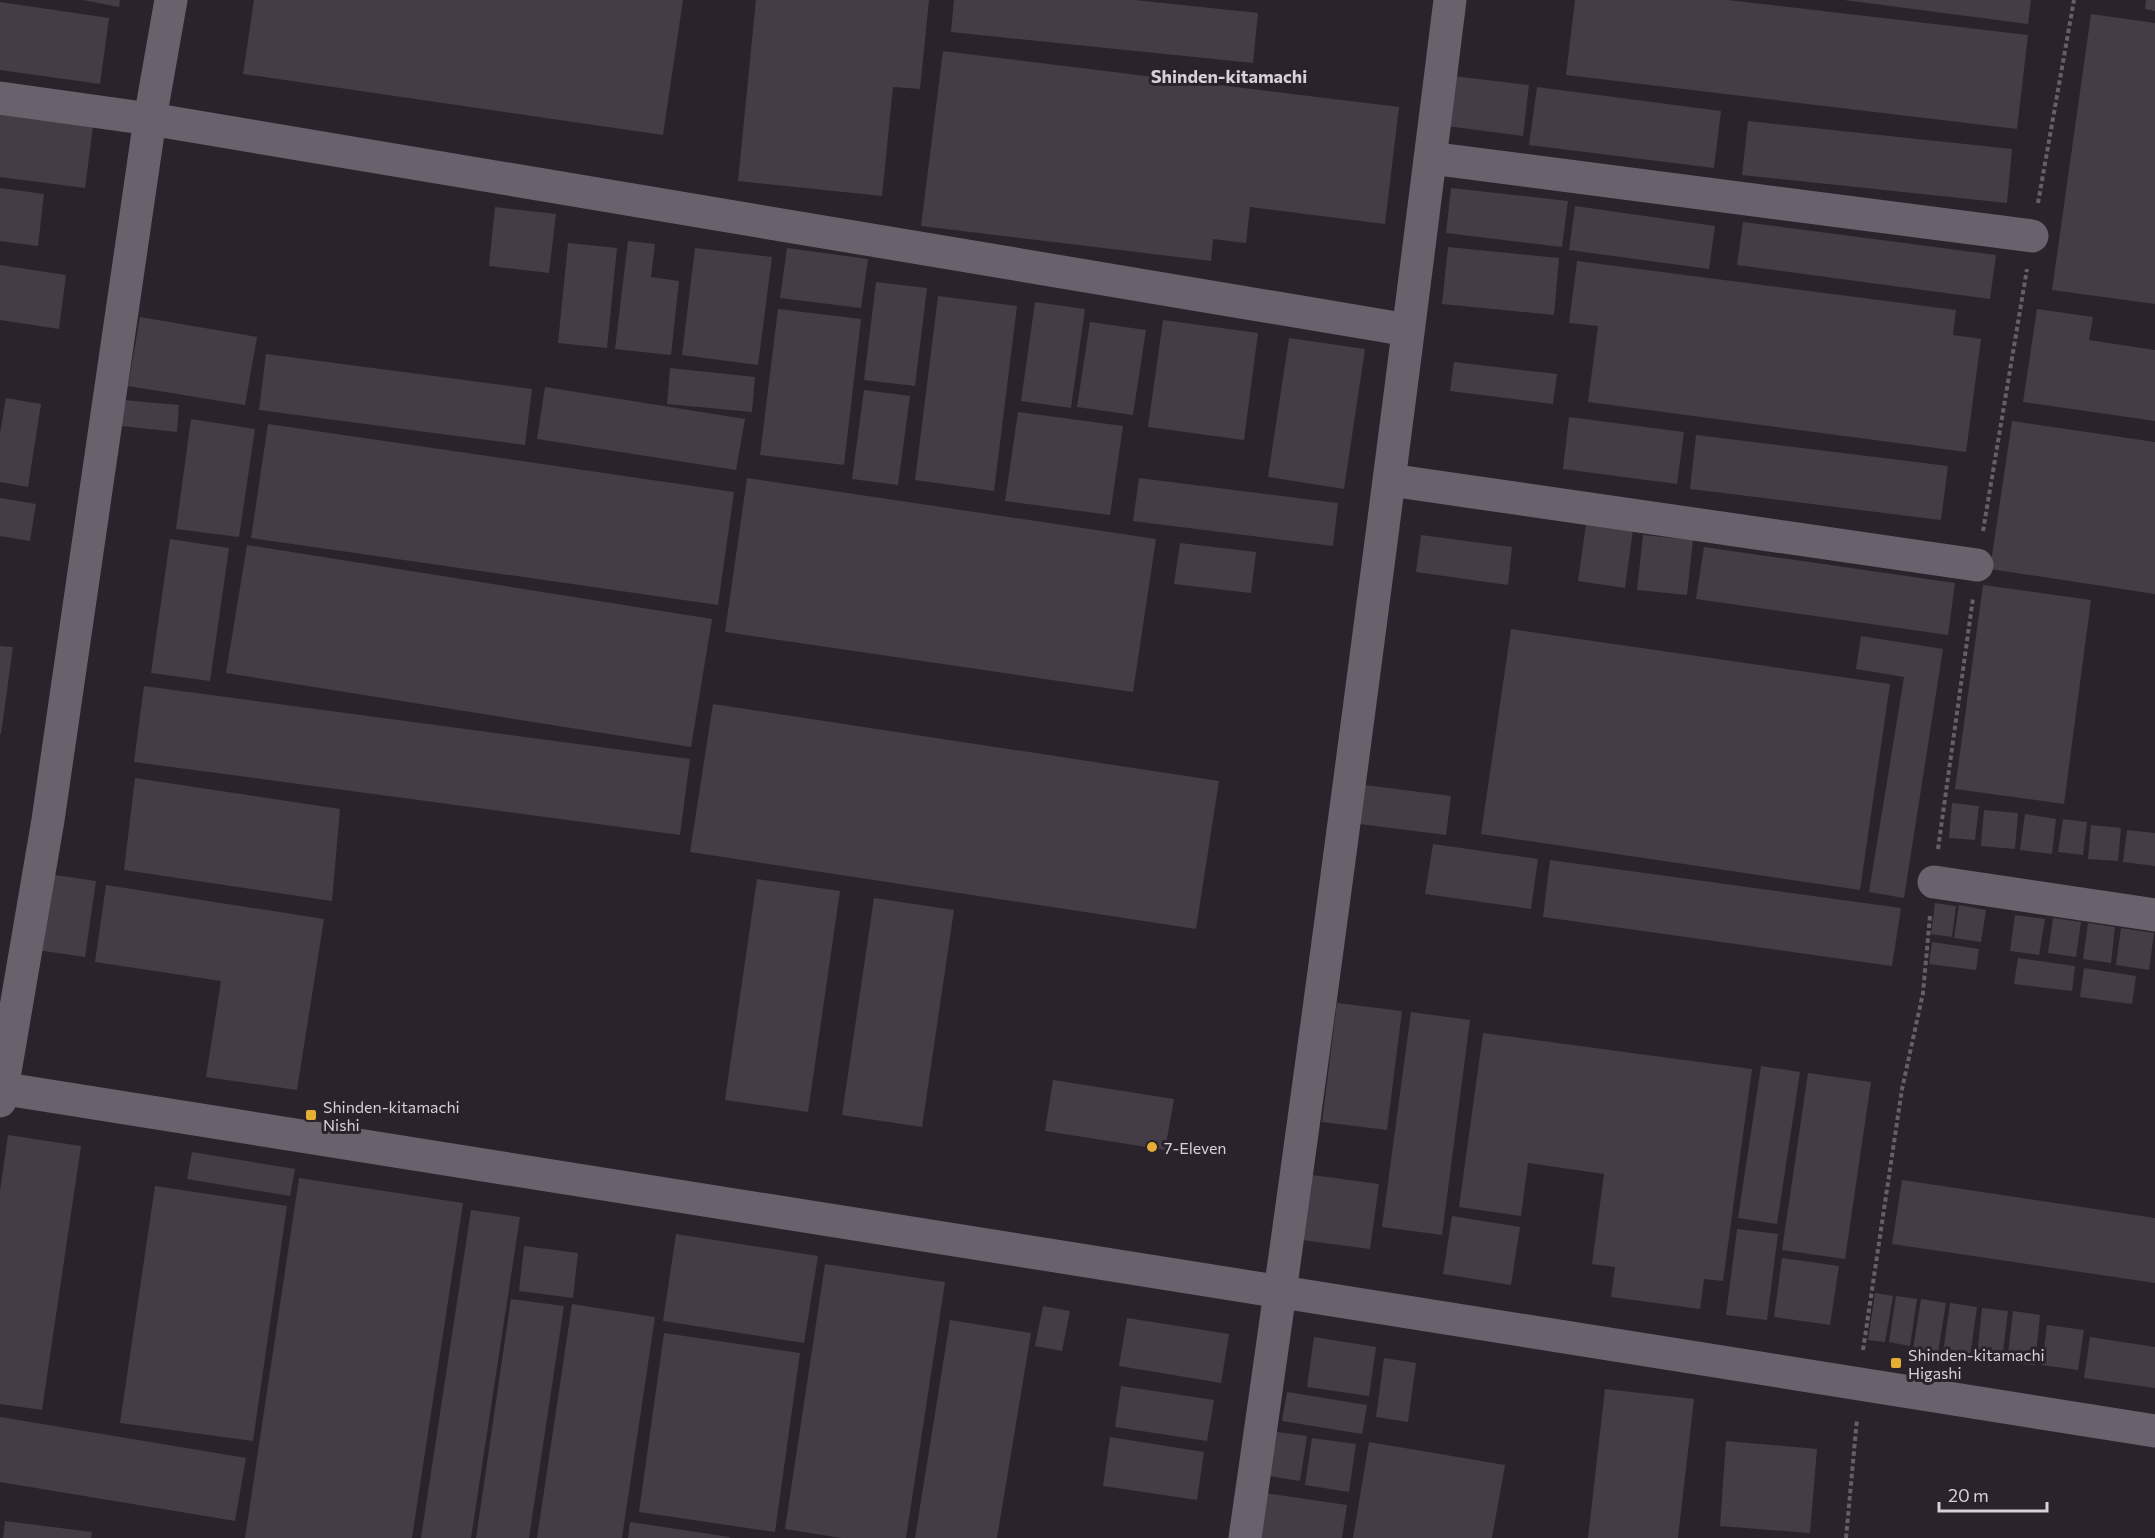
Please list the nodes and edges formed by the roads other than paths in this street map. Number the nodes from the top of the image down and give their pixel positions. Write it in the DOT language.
graph roads {
  1 [pos="171,0"];
  2 [pos="1449,0"];
  3 [pos="0,98"];
  4 [pos="150,119"];
  5 [pos="1430,159"];
  6 [pos="2032,236"];
  7 [pos="1408,330"];
  8 [pos="1390,480"];
  9 [pos="1977,565"];
  10 [pos="1934,882"];
  11 [pos="2155,915"];
  12 [pos="1,1092"];
  13 [pos="1281,1291"];
  14 [pos="2155,1431"];
  15 [pos="1245,1538"];
  1 -- 4 [label="street"];
  2 -- 5 [label="street"];
  3 -- 4 [label="street"];
  4 -- 7 [label="street"];
  4 -- 12 [label="street"];
  5 -- 6 [label="street"];
  5 -- 7 [label="street"];
  7 -- 8 [label="street"];
  8 -- 9 [label="street"];
  8 -- 13 [label="street"];
  10 -- 11 [label="street"];
  12 -- 13 [label="street"];
  13 -- 14 [label="street"];
  13 -- 15 [label="street"];
}
